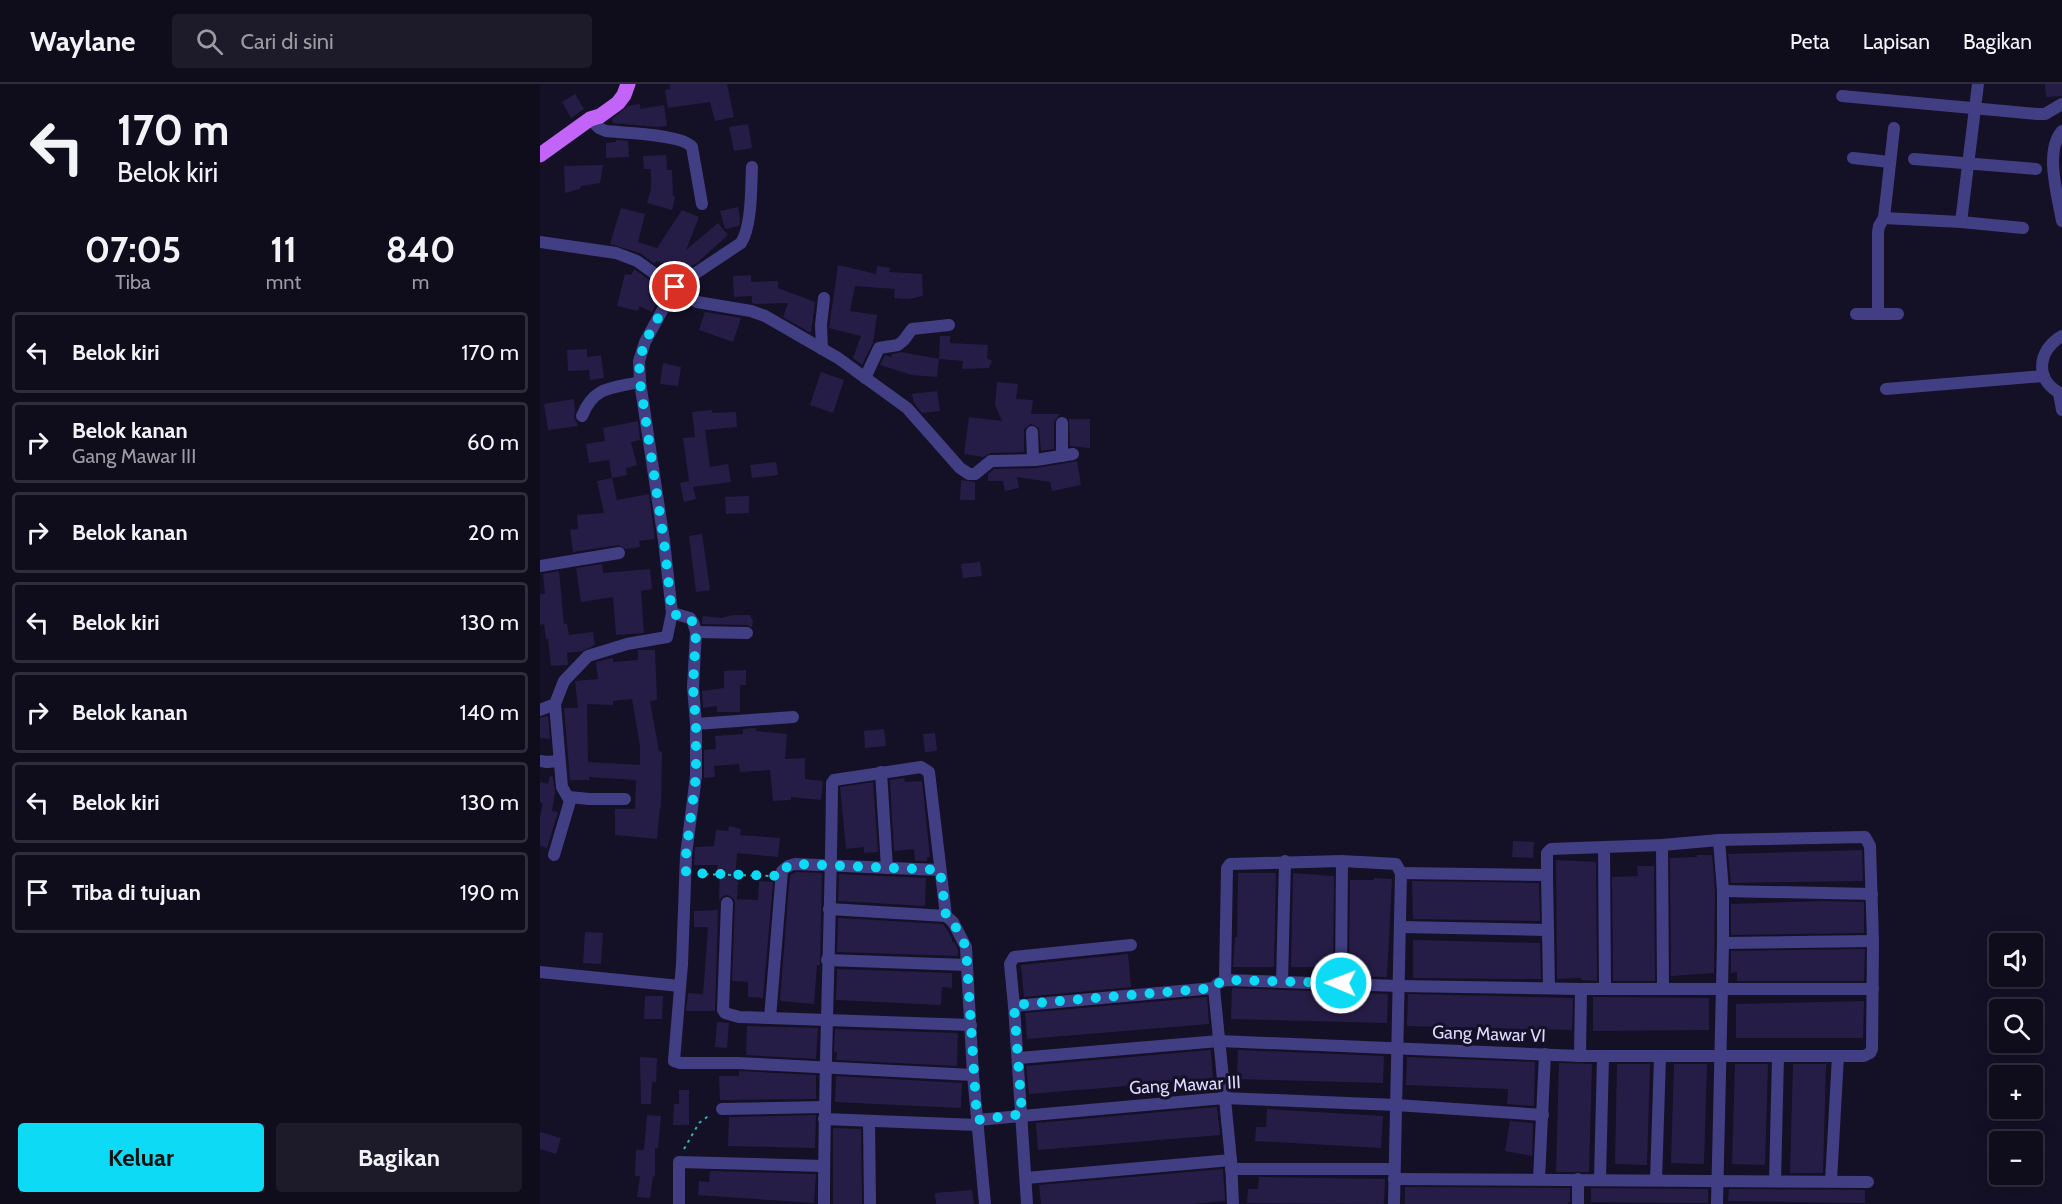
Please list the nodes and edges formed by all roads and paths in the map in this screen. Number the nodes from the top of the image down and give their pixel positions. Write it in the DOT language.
graph roads {
  1 [pos="628,84"];
  2 [pos="1977,84"];
  3 [pos="1842,96"];
  4 [pos="2062,104"];
  5 [pos="1975,108"];
  6 [pos="590,119"];
  7 [pos="1894,128"];
  8 [pos="2062,131"];
  9 [pos="540,155"];
  10 [pos="1853,158"];
  11 [pos="1914,159"];
  12 [pos="1890,162"];
  13 [pos="1968,164"];
  14 [pos="752,167"];
  15 [pos="2036,169"];
  16 [pos="2060,199"];
  17 [pos="702,204"];
  18 [pos="1884,218"];
  19 [pos="2062,221"];
  20 [pos="1961,222"];
  21 [pos="2023,228"];
  22 [pos="540,242"];
  23 [pos="677,290"];
  24 [pos="824,298"];
  25 [pos="1856,314"];
  26 [pos="1878,314"];
  27 [pos="1898,314"];
  28 [pos="949,326"];
  29 [pos="2062,336"];
  30 [pos="822,349"];
  31 [pos="2044,376"];
  32 [pos="866,378"];
  33 [pos="640,382"];
  34 [pos="1886,390"];
  35 [pos="2061,394"];
  36 [pos="2062,410"];
  37 [pos="582,416"];
  38 [pos="1062,423"];
  39 [pos="1032,432"];
  40 [pos="1033,459"];
  41 [pos="619,553"];
  42 [pos="540,566"];
  43 [pos="680,616"];
  44 [pos="696,632"];
  45 [pos="747,633"];
  46 [pos="555,704"];
  47 [pos="540,710"];
  48 [pos="793,717"];
  49 [pos="696,724"];
  50 [pos="540,761"];
  51 [pos="559,761"];
  52 [pos="881,772"];
  53 [pos="569,797"];
  54 [pos="625,799"];
  55 [pos="1719,840"];
  56 [pos="1662,845"];
  57 [pos="1604,847"];
  58 [pos="554,855"];
  59 [pos="1285,861"];
  60 [pos="1342,861"];
  61 [pos="832,866"];
  62 [pos="888,868"];
  63 [pos="940,870"];
  64 [pos="686,873"];
  65 [pos="1401,873"];
  66 [pos="1547,875"];
  67 [pos="782,876"];
  68 [pos="1723,891"];
  69 [pos="1872,894"];
  70 [pos="727,903"];
  71 [pos="829,909"];
  72 [pos="946,916"];
  73 [pos="1401,927"];
  74 [pos="1547,930"];
  75 [pos="1873,941"];
  76 [pos="1724,943"];
  77 [pos="1131,945"];
  78 [pos="827,960"];
  79 [pos="967,965"];
  80 [pos="540,972"];
  81 [pos="1225,980"];
  82 [pos="1282,982"];
  83 [pos="1341,983"];
  84 [pos="680,986"];
  85 [pos="1398,986"];
  86 [pos="1214,988"];
  87 [pos="1549,988"];
  88 [pos="1581,989"];
  89 [pos="1605,989"];
  90 [pos="1663,989"];
  91 [pos="1721,989"];
  92 [pos="1873,989"];
  93 [pos="1014,1005"];
  94 [pos="770,1018"];
  95 [pos="826,1018"];
  96 [pos="971,1025"];
  97 [pos="1220,1041"];
  98 [pos="1396,1049"];
  99 [pos="1545,1054"];
  100 [pos="1581,1056"];
  101 [pos="1838,1056"];
  102 [pos="1603,1057"];
  103 [pos="1660,1057"];
  104 [pos="1719,1057"];
  105 [pos="1778,1057"];
  106 [pos="1019,1058"];
  107 [pos="825,1068"];
  108 [pos="973,1075"];
  109 [pos="1224,1098"];
  110 [pos="1396,1105"];
  111 [pos="722,1109"];
  112 [pos="824,1113"];
  113 [pos="1022,1114"];
  114 [pos="1543,1115"];
  115 [pos="869,1121"];
  116 [pos="978,1123"];
  117 [pos="679,1162"];
  118 [pos="1231,1164"];
  119 [pos="824,1166"];
  120 [pos="1394,1174"];
  121 [pos="1026,1178"];
  122 [pos="1539,1179"];
  123 [pos="1578,1179"];
  124 [pos="1600,1179"];
  125 [pos="1656,1180"];
  126 [pos="1718,1181"];
  127 [pos="1775,1181"];
  128 [pos="1832,1181"];
  129 [pos="1868,1182"];
  130 [pos="679,1204"];
  131 [pos="824,1204"];
  132 [pos="870,1204"];
  133 [pos="985,1204"];
  134 [pos="1027,1204"];
  135 [pos="1233,1204"];
  136 [pos="1394,1204"];
  137 [pos="1578,1204"];
  138 [pos="1717,1204"];
  1 -- 6 [label="main road"];
  2 -- 5 [label="street"];
  3 -- 5 [label="street"];
  4 -- 5 [label="street"];
  5 -- 13 [label="street"];
  6 -- 9 [label="main road"];
  6 -- 17 [label="street"];
  7 -- 12 [label="street"];
  8 -- 16 [label="street"];
  10 -- 12 [label="street"];
  11 -- 13 [label="street"];
  12 -- 18 [label="street"];
  13 -- 15 [label="street"];
  13 -- 20 [label="street"];
  14 -- 23 [label="street"];
  16 -- 19 [label="street"];
  18 -- 20 [label="street"];
  18 -- 26 [label="street"];
  20 -- 21 [label="street"];
  22 -- 23 [label="street"];
  23 -- 30 [label="street"];
  23 -- 33 [label="street"];
  24 -- 30 [label="street"];
  25 -- 26 [label="street"];
  26 -- 27 [label="street"];
  28 -- 32 [label="street"];
  29 -- 31 [label="street"];
  30 -- 32 [label="street"];
  31 -- 34 [label="street"];
  31 -- 35 [label="street"];
  32 -- 40 [label="street"];
  33 -- 37 [label="street"];
  33 -- 43 [label="street"];
  35 -- 36 [label="street"];
  38 -- 40 [label="street"];
  39 -- 40 [label="street"];
  41 -- 42 [label="street"];
  43 -- 44 [label="street"];
  43 -- 46 [label="street"];
  44 -- 45 [label="street"];
  44 -- 49 [label="street"];
  46 -- 47 [label="street"];
  46 -- 51 [label="street"];
  48 -- 49 [label="street"];
  49 -- 64 [label="street"];
  50 -- 51 [label="street"];
  51 -- 53 [label="street"];
  52 -- 61 [label="street"];
  52 -- 62 [label="street"];
  52 -- 63 [label="street"];
  53 -- 54 [label="street"];
  53 -- 58 [label="street"];
  55 -- 56 [label="street"];
  55 -- 68 [label="street"];
  55 -- 69 [label="street"];
  56 -- 57 [label="street"];
  56 -- 90 [label="street"];
  57 -- 66 [label="street"];
  57 -- 89 [label="street"];
  59 -- 60 [label="street"];
  59 -- 81 [label="street"];
  59 -- 82 [label="street"];
  60 -- 65 [label="street"];
  60 -- 83 [label="street"];
  61 -- 62 [label="street"];
  61 -- 67 [label="street"];
  61 -- 71 [label="street"];
  62 -- 63 [label="street"];
  63 -- 72 [label="street"];
  64 -- 67 [label="path"];
  64 -- 84 [label="street"];
  65 -- 66 [label="street"];
  65 -- 73 [label="street"];
  66 -- 74 [label="street"];
  67 -- 94 [label="street"];
  68 -- 69 [label="street"];
  68 -- 76 [label="street"];
  69 -- 75 [label="street"];
  70 -- 94 [label="street"];
  71 -- 72 [label="street"];
  71 -- 78 [label="street"];
  72 -- 79 [label="street"];
  73 -- 74 [label="street"];
  73 -- 85 [label="street"];
  74 -- 87 [label="street"];
  75 -- 76 [label="street"];
  75 -- 92 [label="street"];
  76 -- 91 [label="street"];
  77 -- 93 [label="street"];
  78 -- 79 [label="street"];
  78 -- 95 [label="street"];
  79 -- 96 [label="street"];
  80 -- 84 [label="street"];
  81 -- 82 [label="street"];
  81 -- 86 [label="street"];
  82 -- 83 [label="street"];
  83 -- 85 [label="street"];
  84 -- 107 [label="street"];
  85 -- 87 [label="street"];
  85 -- 98 [label="street"];
  86 -- 93 [label="street"];
  86 -- 97 [label="street"];
  87 -- 88 [label="street"];
  88 -- 89 [label="street"];
  88 -- 100 [label="street"];
  89 -- 90 [label="street"];
  90 -- 91 [label="street"];
  91 -- 92 [label="street"];
  91 -- 104 [label="street"];
  92 -- 101 [label="street, Gang Mawar VI"];
  93 -- 106 [label="street"];
  94 -- 95 [label="street"];
  95 -- 96 [label="street"];
  95 -- 107 [label="street"];
  96 -- 108 [label="street"];
  97 -- 98 [label="street, Gang Mawar VI"];
  97 -- 106 [label="street, Gang Mawar VI"];
  97 -- 109 [label="street"];
  98 -- 99 [label="street, Gang Mawar VI"];
  98 -- 110 [label="street"];
  99 -- 100 [label="street, Gang Mawar VI"];
  99 -- 114 [label="street"];
  100 -- 102 [label="street, Gang Mawar VI"];
  101 -- 105 [label="street, Gang Mawar VI"];
  101 -- 128 [label="street"];
  102 -- 103 [label="street, Gang Mawar VI"];
  102 -- 124 [label="street"];
  103 -- 104 [label="street, Gang Mawar VI"];
  103 -- 125 [label="street"];
  104 -- 105 [label="street, Gang Mawar VI"];
  104 -- 126 [label="street"];
  105 -- 127 [label="street"];
  106 -- 113 [label="street"];
  107 -- 108 [label="street"];
  107 -- 112 [label="street"];
  108 -- 116 [label="street"];
  109 -- 110 [label="street, Gang Mawar III"];
  109 -- 113 [label="street, Gang Mawar III"];
  109 -- 118 [label="street"];
  110 -- 114 [label="street, Gang Mawar III"];
  110 -- 120 [label="street"];
  111 -- 112 [label="street, Gang Mawar III"];
  111 -- 117 [label="path"];
  112 -- 115 [label="street, Gang Mawar III"];
  112 -- 119 [label="street"];
  113 -- 116 [label="street, Gang Mawar III"];
  113 -- 121 [label="street"];
  114 -- 122 [label="street"];
  115 -- 116 [label="street, Gang Mawar III"];
  115 -- 132 [label="street"];
  116 -- 133 [label="street"];
  117 -- 119 [label="street"];
  117 -- 130 [label="street"];
  118 -- 120 [label="street"];
  118 -- 121 [label="street"];
  118 -- 135 [label="street"];
  119 -- 131 [label="street"];
  120 -- 122 [label="street"];
  120 -- 136 [label="street"];
  121 -- 134 [label="street"];
  122 -- 123 [label="street"];
  123 -- 124 [label="street"];
  123 -- 137 [label="street"];
  124 -- 125 [label="street"];
  125 -- 126 [label="street"];
  126 -- 127 [label="street"];
  126 -- 138 [label="street"];
  127 -- 128 [label="street"];
  128 -- 129 [label="street"];
}
